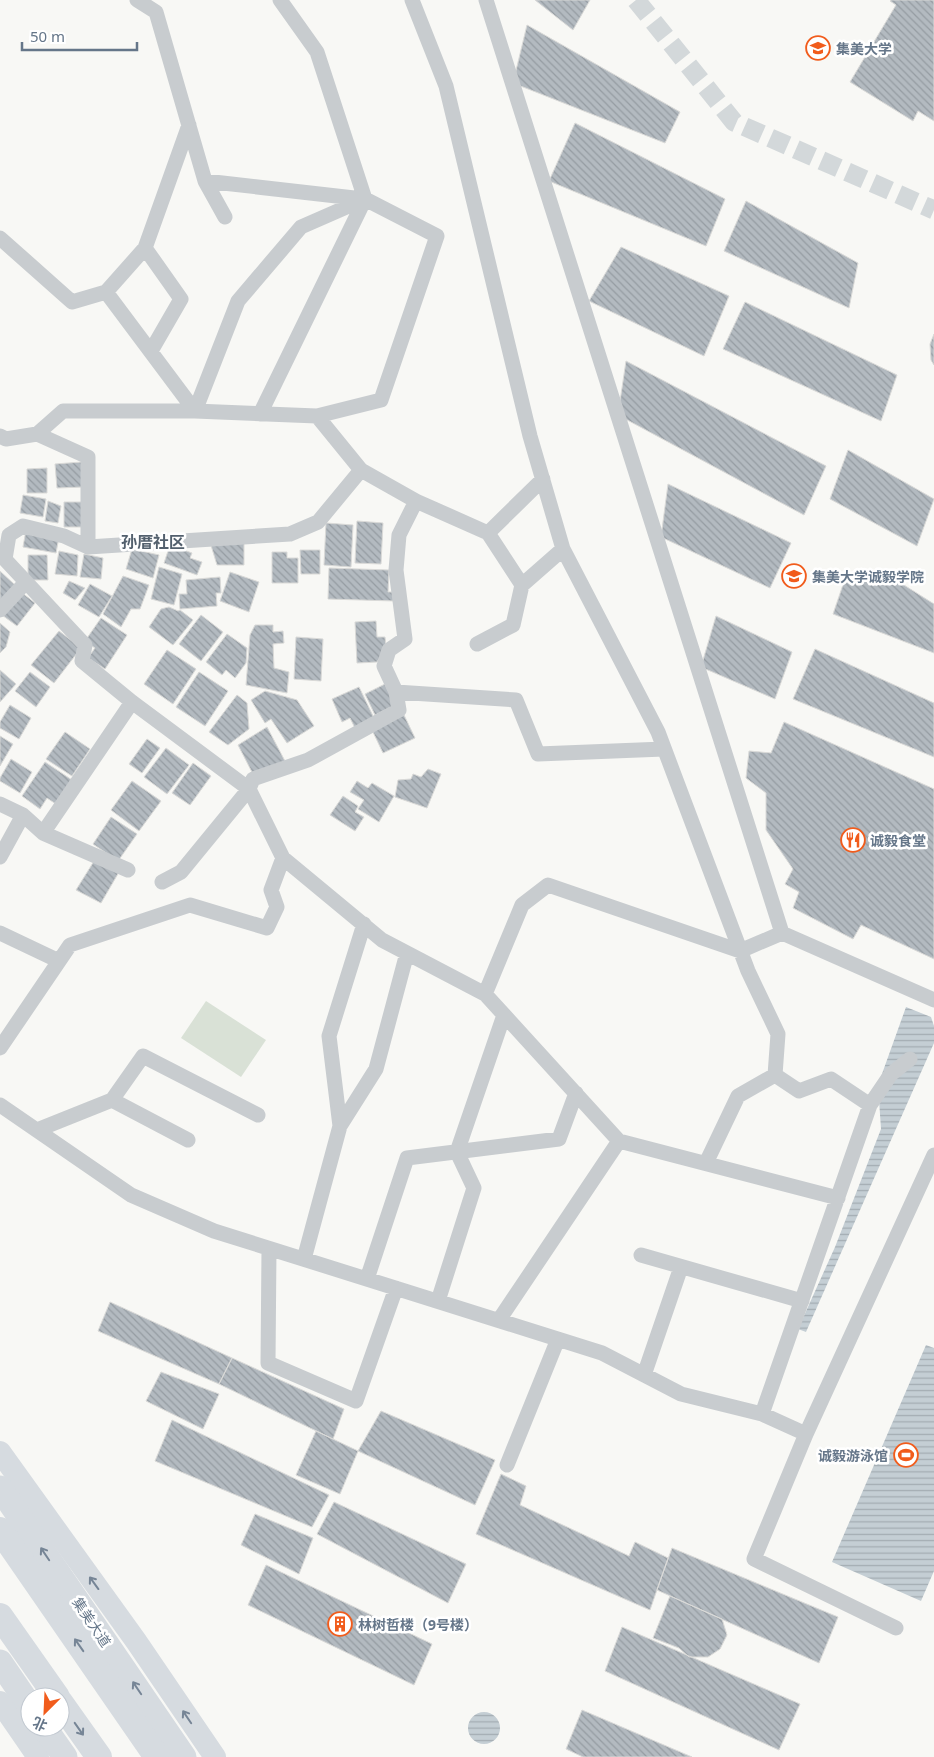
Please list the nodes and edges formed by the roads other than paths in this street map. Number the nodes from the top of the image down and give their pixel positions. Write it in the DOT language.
graph roads {
  1 [pos="137,0"];
  2 [pos="280,0"];
  3 [pos="412,0"];
  4 [pos="486,0"];
  5 [pos="189,125"];
  6 [pos="205,181"];
  7 [pos="365,199"];
  8 [pos="225,217"];
  9 [pos="0,238"];
  10 [pos="145,248"];
  11 [pos="106,292"];
  12 [pos="151,351"];
  13 [pos="195,411"];
  14 [pos="260,414"];
  15 [pos="317,416"];
  16 [pos="37,434"];
  17 [pos="0,436"];
  18 [pos="360,470"];
  19 [pos="543,479"];
  20 [pos="416,501"];
  21 [pos="488,533"];
  22 [pos="88,547"];
  23 [pos="563,548"];
  24 [pos="3,556"];
  25 [pos="26,582"];
  26 [pos="522,585"];
  27 [pos="0,610"];
  28 [pos="477,644"];
  29 [pos="396,692"];
  30 [pos="132,702"];
  31 [pos="664,749"];
  32 [pos="249,790"];
  33 [pos="0,804"];
  34 [pos="23,814"];
  35 [pos="43,833"];
  36 [pos="0,856"];
  37 [pos="283,858"];
  38 [pos="128,870"];
  39 [pos="162,882"];
  40 [pos="364,924"];
  41 [pos="782,933"];
  42 [pos="0,934"];
  43 [pos="740,951"];
  44 [pos="407,953"];
  45 [pos="59,961"];
  46 [pos="485,994"];
  47 [pos="934,1000"];
  48 [pos="504,1014"];
  49 [pos="0,1048"];
  50 [pos="910,1059"];
  51 [pos="776,1075"];
  52 [pos="576,1093"];
  53 [pos="112,1100"];
  54 [pos="0,1104"];
  55 [pos="870,1105"];
  56 [pos="258,1115"];
  57 [pos="340,1126"];
  58 [pos="37,1130"];
  59 [pos="188,1140"];
  60 [pos="619,1141"];
  61 [pos="457,1152"];
  62 [pos="934,1155"];
  63 [pos="706,1163"];
  64 [pos="838,1198"];
  65 [pos="270,1248"];
  66 [pos="641,1255"];
  67 [pos="304,1259"];
  68 [pos="681,1267"];
  69 [pos="367,1279"];
  70 [pos="396,1288"];
  71 [pos="438,1301"];
  72 [pos="802,1301"];
  73 [pos="499,1320"];
  74 [pos="558,1339"];
  75 [pos="644,1374"];
  76 [pos="762,1414"];
  77 [pos="806,1434"];
  78 [pos="0,1452"];
  79 [pos="507,1465"];
  80 [pos="0,1488"];
  81 [pos="0,1530"];
  82 [pos="0,1616"];
  83 [pos="896,1628"];
  84 [pos="0,1662"];
  85 [pos="50,1687"];
  86 [pos="20,1691"];
  87 [pos="0,1702"];
  88 [pos="70,1716"];
  89 [pos="51,1737"];
  90 [pos="38,1757"];
  91 [pos="64,1757"];
  92 [pos="99,1757"];
  93 [pos="157,1757"];
  94 [pos="184,1757"];
  95 [pos="214,1757"];
  1 -- 5 [label="street"];
  2 -- 7 [label="street"];
  3 -- 19 [label="street"];
  4 -- 41 [label="street"];
  5 -- 6 [label="street"];
  5 -- 10 [label="street"];
  6 -- 7 [label="street"];
  6 -- 8 [label="street"];
  7 -- 13 [label="street"];
  7 -- 14 [label="street"];
  7 -- 15 [label="street"];
  9 -- 11 [label="street"];
  10 -- 11 [label="street"];
  10 -- 12 [label="street"];
  11 -- 12 [label="street"];
  12 -- 13 [label="street"];
  13 -- 14 [label="street"];
  13 -- 16 [label="street"];
  14 -- 15 [label="street"];
  15 -- 18 [label="street"];
  16 -- 17 [label="street"];
  16 -- 22 [label="street"];
  18 -- 20 [label="street"];
  18 -- 22 [label="street"];
  19 -- 21 [label="street"];
  19 -- 23 [label="street"];
  20 -- 21 [label="street"];
  20 -- 29 [label="street"];
  21 -- 26 [label="street"];
  22 -- 24 [label="street"];
  23 -- 26 [label="street"];
  23 -- 31 [label="street"];
  24 -- 25 [label="street"];
  25 -- 27 [label="street"];
  25 -- 30 [label="street"];
  26 -- 28 [label="street"];
  29 -- 31 [label="street"];
  29 -- 32 [label="street"];
  30 -- 32 [label="street"];
  30 -- 35 [label="street"];
  31 -- 43 [label="street"];
  32 -- 37 [label="street"];
  32 -- 39 [label="street"];
  33 -- 34 [label="street"];
  34 -- 35 [label="street"];
  34 -- 36 [label="street"];
  35 -- 38 [label="street"];
  37 -- 40 [label="street"];
  37 -- 45 [label="street"];
  40 -- 44 [label="street"];
  40 -- 57 [label="street"];
  41 -- 43 [label="street"];
  41 -- 47 [label="street"];
  42 -- 45 [label="street"];
  43 -- 46 [label="street"];
  43 -- 51 [label="street"];
  44 -- 46 [label="street"];
  44 -- 57 [label="street"];
  45 -- 49 [label="street"];
  46 -- 48 [label="street"];
  48 -- 52 [label="street"];
  48 -- 61 [label="street"];
  50 -- 55 [label="street"];
  51 -- 55 [label="street"];
  51 -- 63 [label="street"];
  52 -- 60 [label="street"];
  52 -- 61 [label="street"];
  53 -- 56 [label="street"];
  53 -- 58 [label="street"];
  53 -- 59 [label="street"];
  54 -- 58 [label="street"];
  55 -- 64 [label="street"];
  57 -- 67 [label="street"];
  58 -- 65 [label="street"];
  60 -- 63 [label="street"];
  60 -- 73 [label="street"];
  61 -- 69 [label="street"];
  61 -- 71 [label="street"];
  62 -- 77 [label="street"];
  63 -- 64 [label="street"];
  64 -- 72 [label="street"];
  65 -- 67 [label="street"];
  65 -- 70 [label="street"];
  66 -- 68 [label="street"];
  67 -- 69 [label="street"];
  68 -- 72 [label="street"];
  68 -- 75 [label="street"];
  69 -- 70 [label="street"];
  70 -- 71 [label="street"];
  71 -- 73 [label="street"];
  72 -- 76 [label="street"];
  73 -- 74 [label="street"];
  74 -- 75 [label="street"];
  74 -- 79 [label="street"];
  75 -- 76 [label="street"];
  76 -- 77 [label="street"];
  77 -- 83 [label="street"];
  95 -- 78 [label="main road, one-way"];
  94 -- 80 [label="main road, 集美大道, one-way"];
  93 -- 81 [label="highway, one-way"];
  82 -- 85 [label="highway"];
  84 -- 86 [label="main road"];
  87 -- 90 [label="main road"];
  88 -- 92 [label="highway, one-way"];
  89 -- 91 [label="main road"];
}
